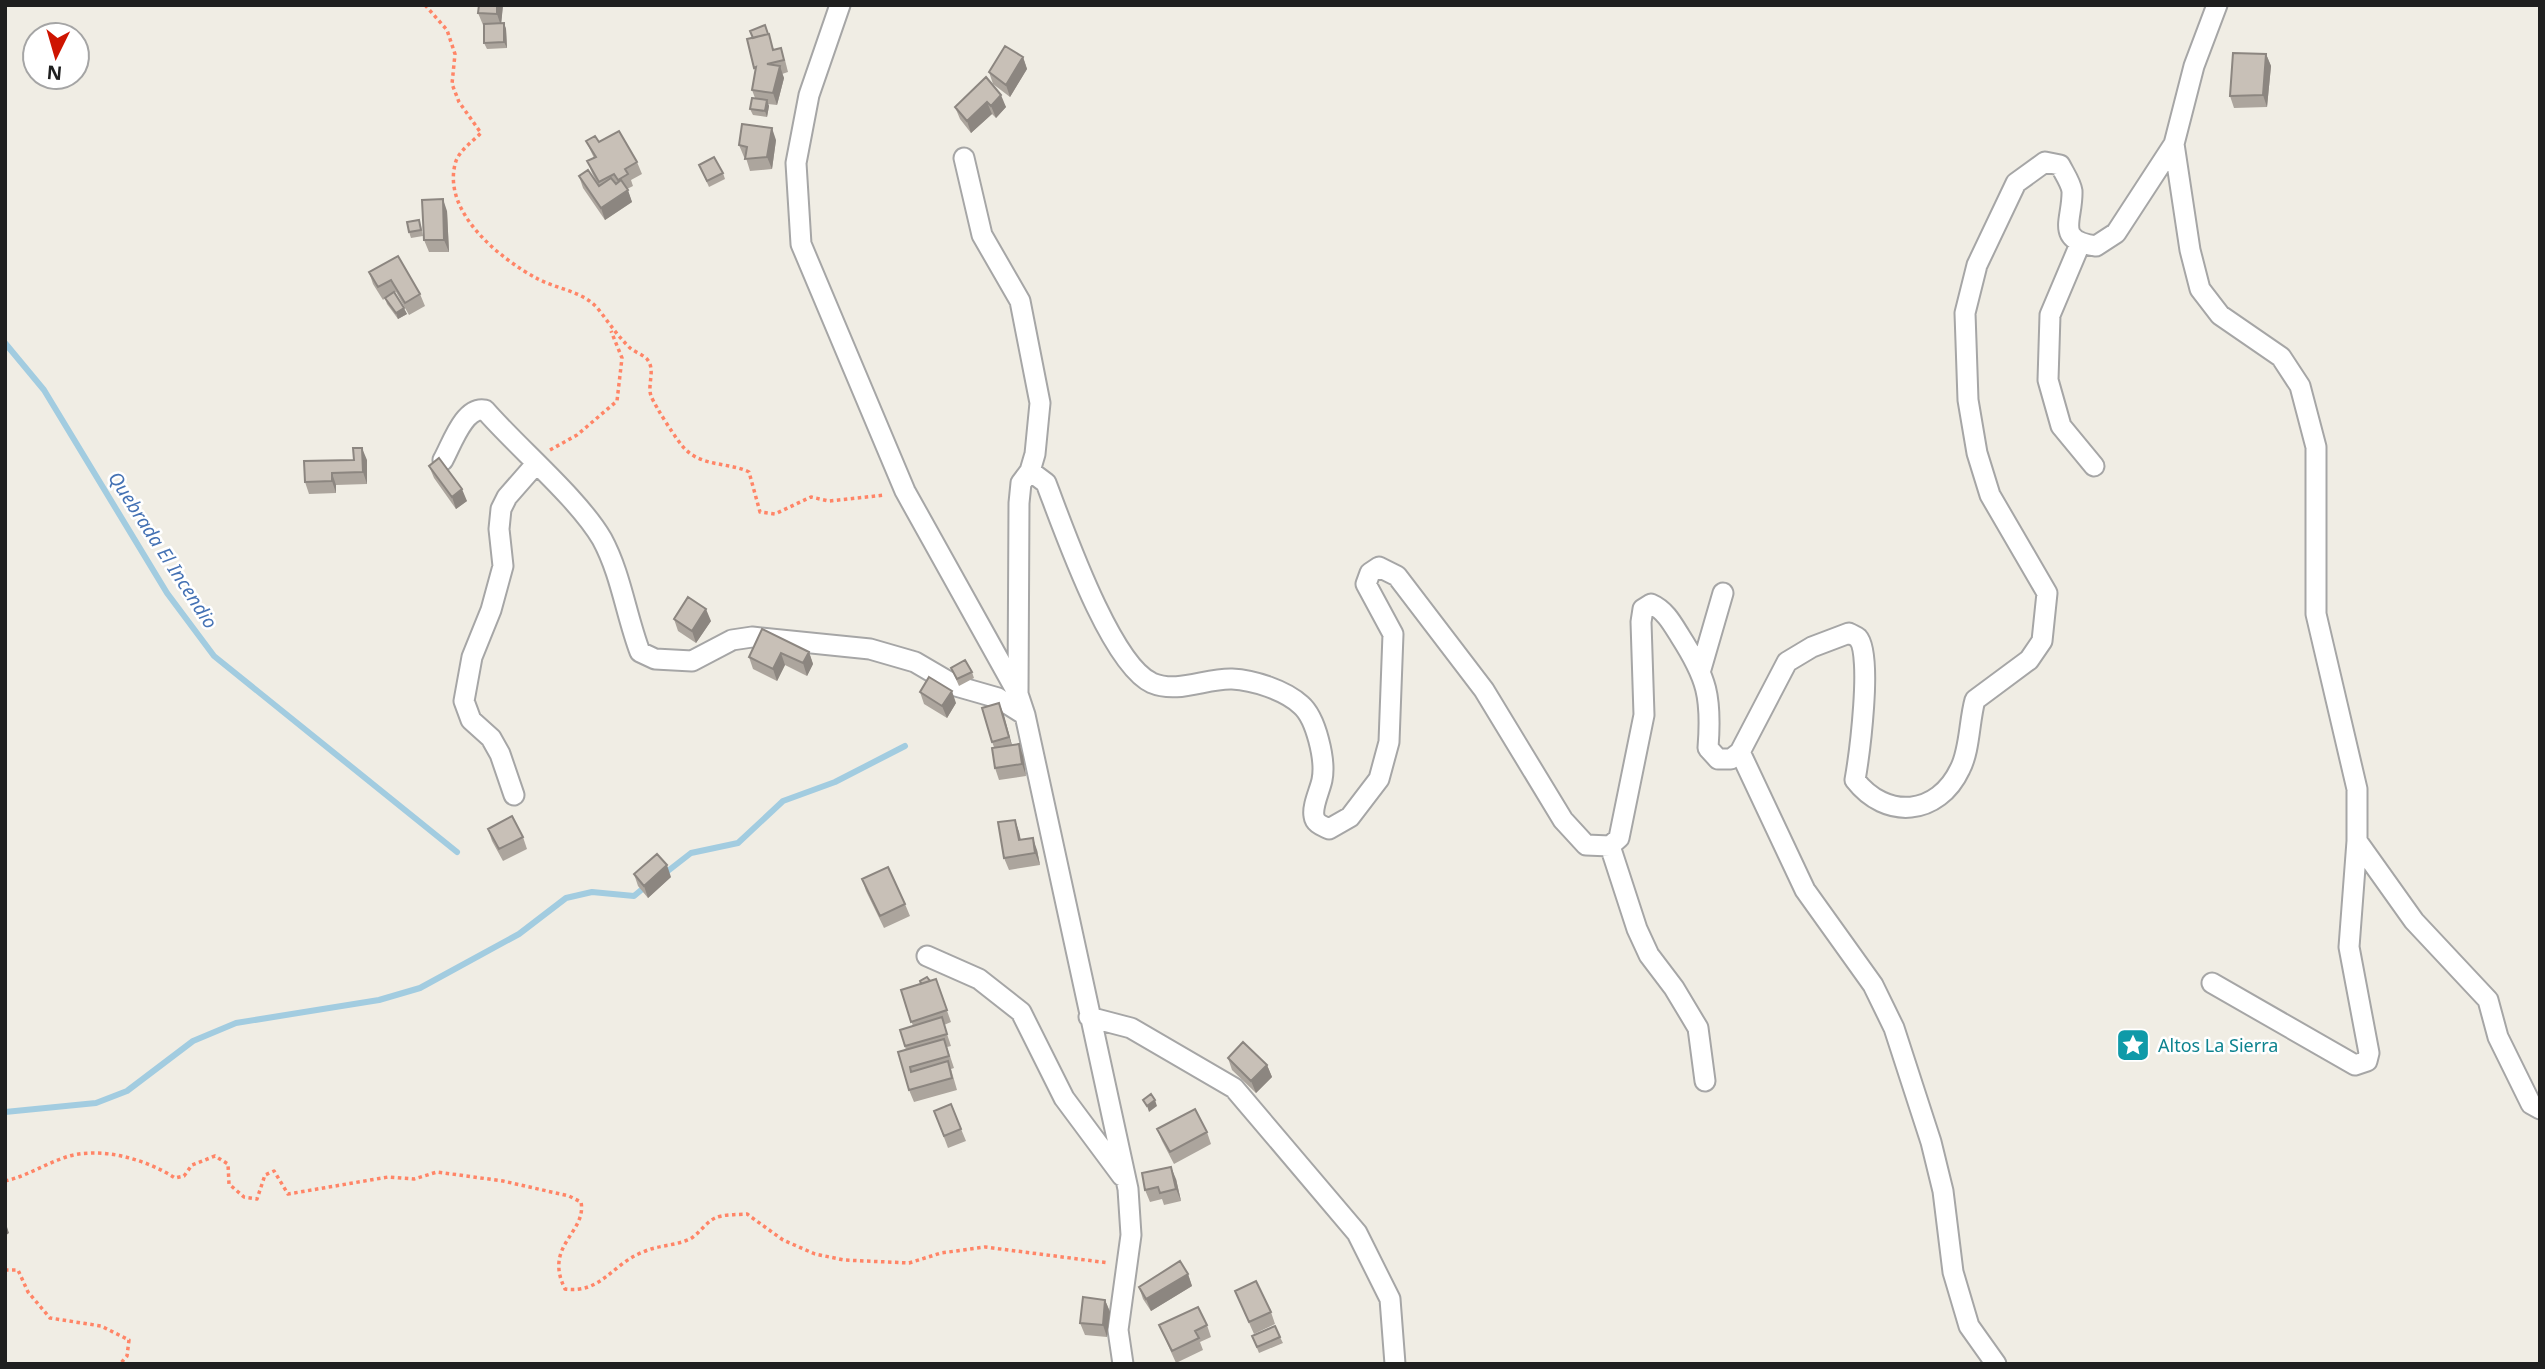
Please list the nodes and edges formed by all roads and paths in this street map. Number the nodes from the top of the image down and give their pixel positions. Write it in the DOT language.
graph roads {
  1 [pos="425,5"];
  2 [pos="840,5"];
  3 [pos="2217,5"];
  4 [pos="2174,144"];
  5 [pos="964,158"];
  6 [pos="2080,244"];
  7 [pos="611,329"];
  8 [pos="443,460"];
  9 [pos="535,465"];
  10 [pos="2094,466"];
  11 [pos="1030,471"];
  12 [pos="905,491"];
  13 [pos="1723,593"];
  14 [pos="1701,669"];
  15 [pos="1018,694"];
  16 [pos="1025,715"];
  17 [pos="1740,752"];
  18 [pos="514,795"];
  19 [pos="2357,841"];
  20 [pos="1610,846"];
  21 [pos="927,956"];
  22 [pos="2212,983"];
  23 [pos="1089,1017"];
  24 [pos="1705,1081"];
  25 [pos="2540,1110"];
  26 [pos="5,1181"];
  27 [pos="1127,1184"];
  28 [pos="1129,1263"];
  29 [pos="5,1270"];
  30 [pos="120,1364"];
  31 [pos="1123,1364"];
  32 [pos="1395,1364"];
  33 [pos="1996,1364"];
  1 -- 7 [label="path"];
  2 -- 12 [label="street"];
  3 -- 4 [label="street"];
  4 -- 6 [label="street"];
  4 -- 19 [label="street"];
  5 -- 11 [label="street"];
  6 -- 10 [label="street"];
  6 -- 17 [label="street"];
  7 -- 9 [label="path"];
  7 -- 12 [label="path"];
  8 -- 9 [label="street"];
  9 -- 16 [label="street"];
  9 -- 18 [label="street"];
  11 -- 15 [label="street"];
  11 -- 20 [label="street"];
  12 -- 15 [label="street"];
  13 -- 14 [label="street"];
  14 -- 17 [label="street"];
  14 -- 20 [label="street"];
  15 -- 16 [label="street"];
  16 -- 23 [label="street"];
  17 -- 33 [label="street"];
  19 -- 22 [label="street"];
  19 -- 25 [label="street"];
  20 -- 24 [label="street"];
  21 -- 27 [label="street"];
  23 -- 27 [label="street"];
  23 -- 32 [label="street"];
  26 -- 28 [label="path"];
  27 -- 28 [label="street"];
  28 -- 31 [label="street"];
  29 -- 30 [label="path"];
}
